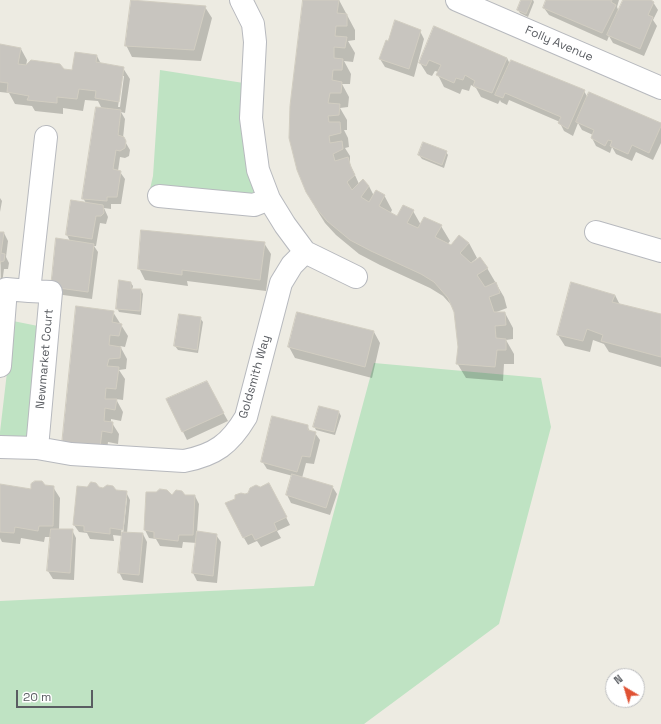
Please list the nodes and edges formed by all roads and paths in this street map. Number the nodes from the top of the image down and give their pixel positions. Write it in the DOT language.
graph roads {
  1 [pos="241,0"];
  2 [pos="457,0"];
  3 [pos="661,88"];
  4 [pos="46,137"];
  5 [pos="159,196"];
  6 [pos="269,199"];
  7 [pos="596,232"];
  8 [pos="661,251"];
  9 [pos="305,252"];
  10 [pos="356,277"];
  11 [pos="29,291"];
  12 [pos="0,366"];
  13 [pos="0,447"];
  14 [pos="37,448"];
  1 -- 6 [label="street"];
  2 -- 3 [label="street, Folly Avenue"];
  4 -- 11 [label="street"];
  5 -- 6 [label="street"];
  6 -- 9 [label="street"];
  7 -- 8 [label="street"];
  9 -- 10 [label="street"];
  9 -- 14 [label="street, Goldsmith Way"];
  11 -- 12 [label="street, Newmarket Court"];
  11 -- 14 [label="street, Newmarket Court"];
  13 -- 14 [label="street, Goldsmith Way"];
}
